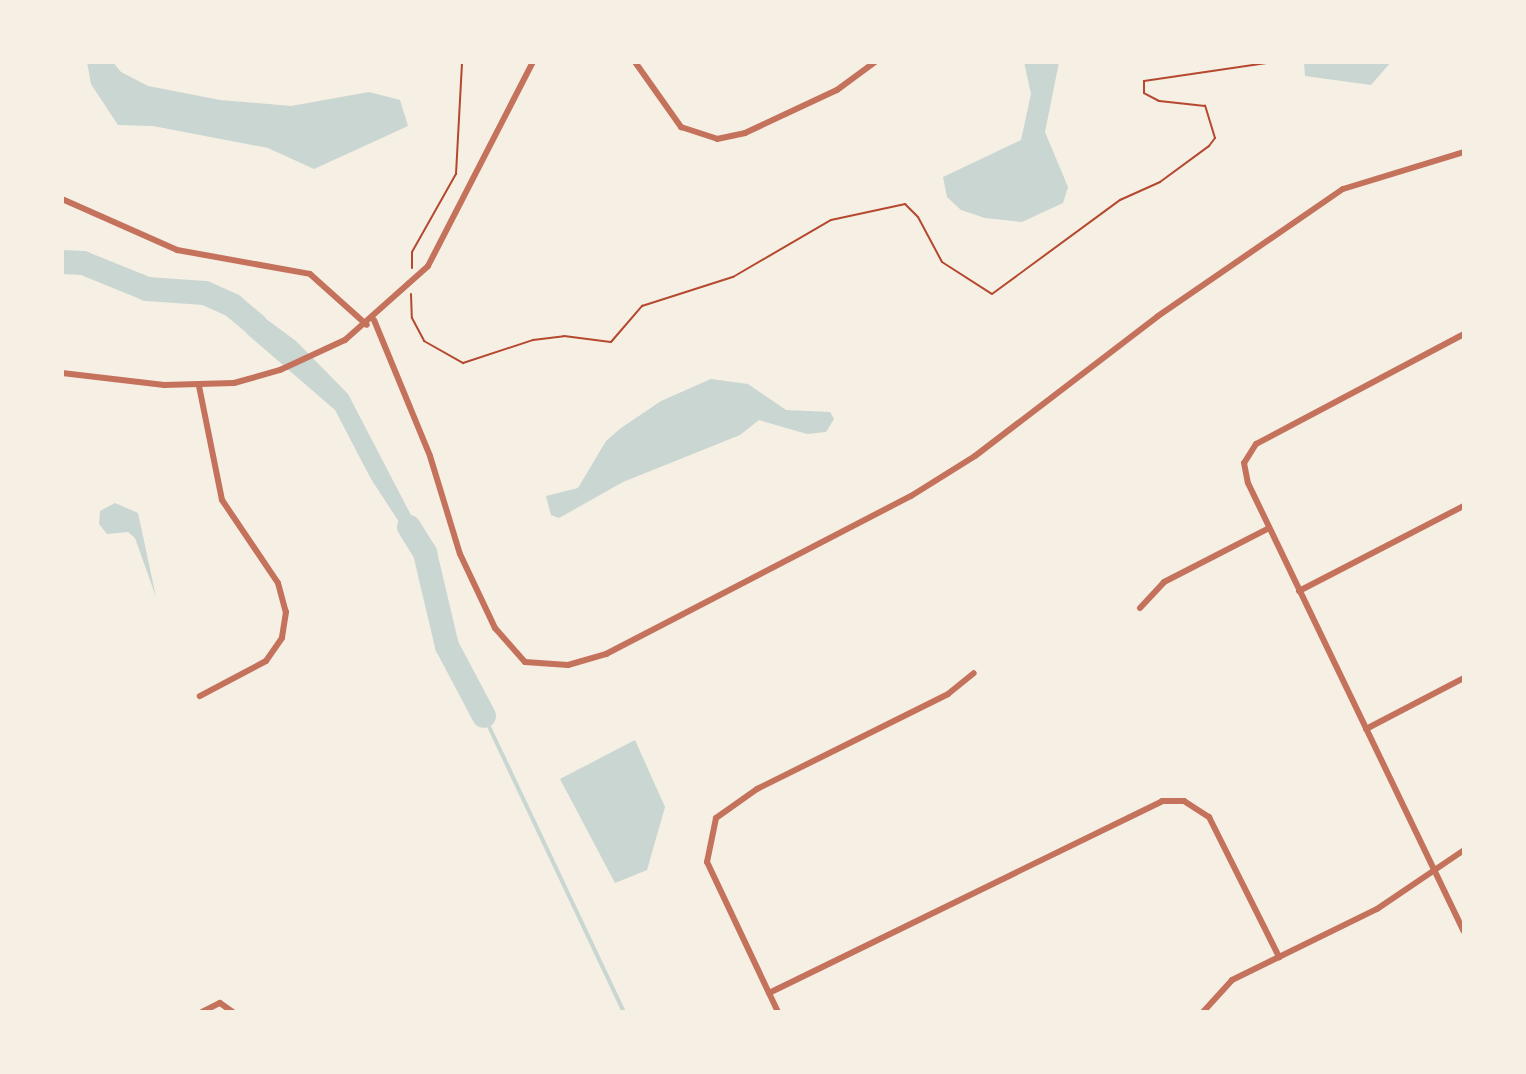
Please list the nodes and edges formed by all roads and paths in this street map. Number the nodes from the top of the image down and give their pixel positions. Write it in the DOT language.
graph roads {
  1 [pos="462,62"];
  2 [pos="533,62"];
  3 [pos="635,62"];
  4 [pos="875,62"];
  5 [pos="1272,62"];
  6 [pos="1464,152"];
  7 [pos="62,199"];
  8 [pos="412,284"];
  9 [pos="374,320"];
  10 [pos="367,325"];
  11 [pos="1464,334"];
  12 [pos="62,373"];
  13 [pos="199,386"];
  14 [pos="1464,506"];
  15 [pos="1269,528"];
  16 [pos="1299,591"];
  17 [pos="1140,608"];
  18 [pos="974,673"];
  19 [pos="1464,678"];
  20 [pos="200,696"];
  21 [pos="1366,729"];
  22 [pos="1464,850"];
  23 [pos="1435,869"];
  24 [pos="1464,931"];
  25 [pos="1279,957"];
  26 [pos="769,993"];
  27 [pos="202,1012"];
  28 [pos="233,1012"];
  29 [pos="778,1012"];
  30 [pos="1203,1012"];
  1 -- 8 [label="path"];
  2 -- 8 [label="street"];
  3 -- 4 [label="street"];
  5 -- 8 [label="path"];
  6 -- 9 [label="street"];
  7 -- 10 [label="street"];
  8 -- 9 [label="street"];
  9 -- 10 [label="street"];
  10 -- 13 [label="street"];
  11 -- 15 [label="street"];
  12 -- 13 [label="street"];
  13 -- 20 [label="street"];
  14 -- 16 [label="street"];
  15 -- 16 [label="street"];
  15 -- 17 [label="street"];
  16 -- 21 [label="street"];
  18 -- 26 [label="street"];
  19 -- 21 [label="street"];
  21 -- 23 [label="street"];
  22 -- 23 [label="street"];
  23 -- 24 [label="street"];
  23 -- 25 [label="street"];
  25 -- 26 [label="street"];
  25 -- 30 [label="street"];
  26 -- 29 [label="street"];
  27 -- 28 [label="street"];
}
